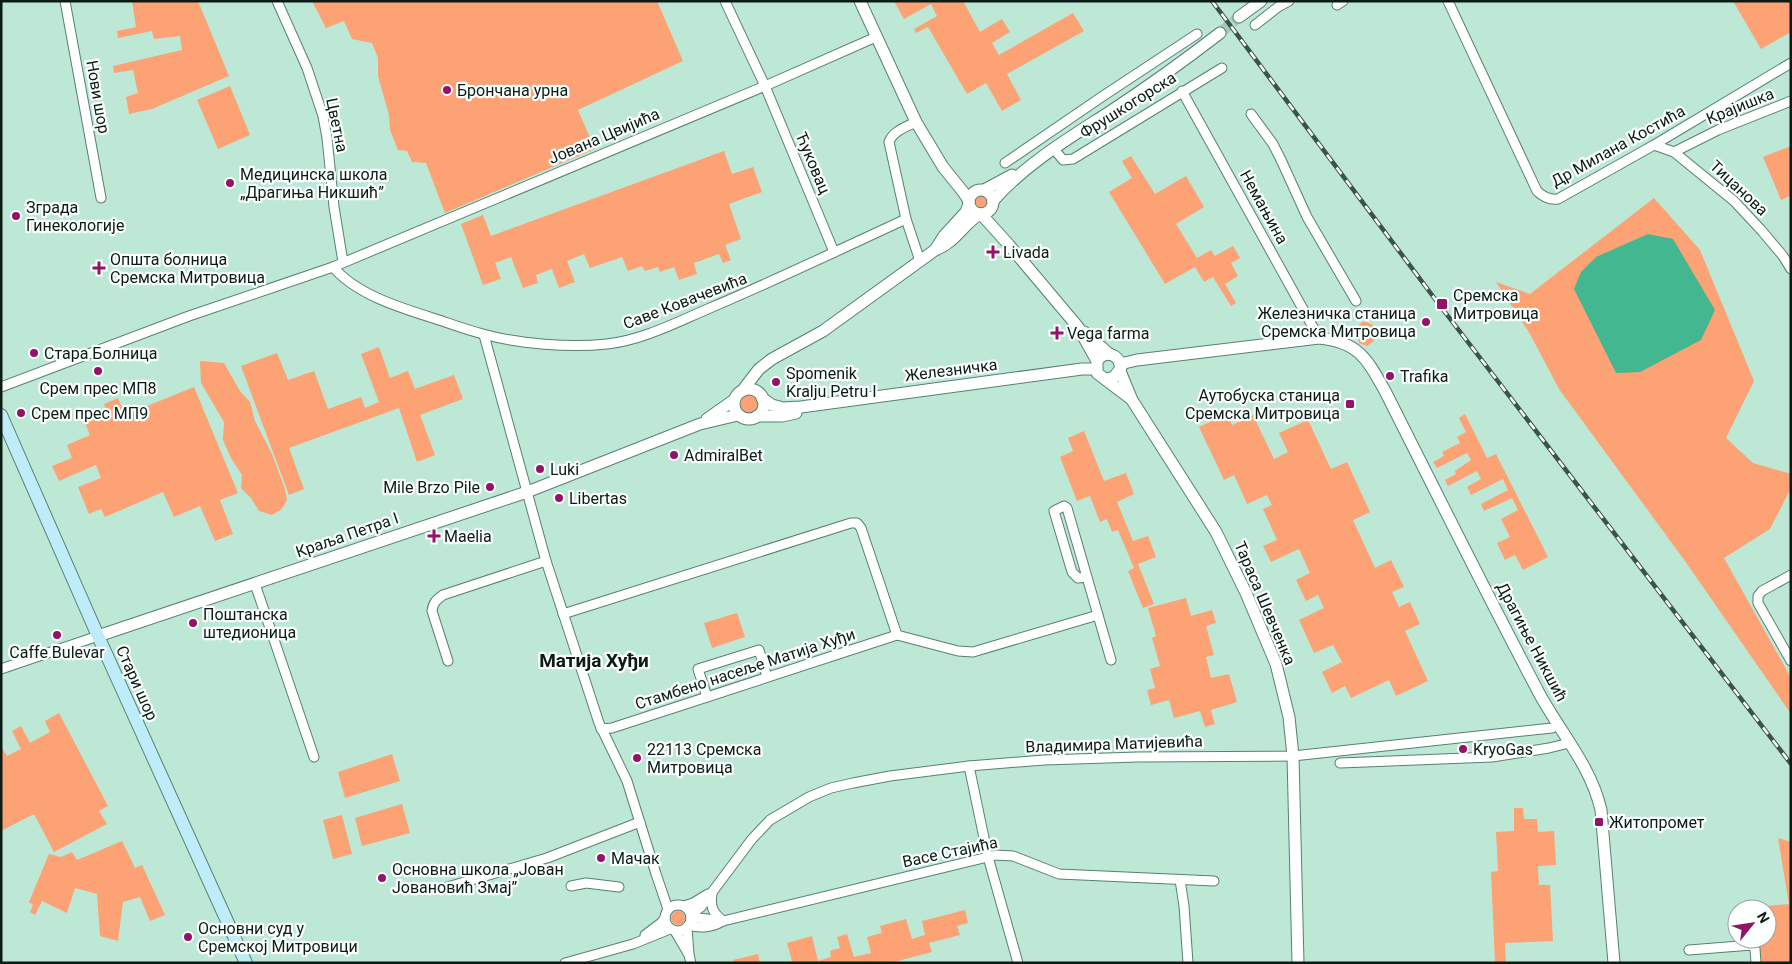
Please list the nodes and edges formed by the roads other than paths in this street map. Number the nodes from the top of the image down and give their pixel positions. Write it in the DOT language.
graph roads {
  1 [pos="66,1"];
  2 [pos="277,1"];
  3 [pos="725,1"];
  4 [pos="860,1"];
  5 [pos="1261,1"];
  6 [pos="1289,1"];
  7 [pos="1448,1"];
  8 [pos="1239,17"];
  9 [pos="1255,25"];
  10 [pos="1220,33"];
  11 [pos="1197,34"];
  12 [pos="876,37"];
  13 [pos="1791,63"];
  14 [pos="1222,68"];
  15 [pos="765,86"];
  16 [pos="1182,91"];
  17 [pos="1103,96"];
  18 [pos="1791,101"];
  19 [pos="1112,110"];
  20 [pos="1251,114"];
  21 [pos="916,122"];
  22 [pos="1654,145"];
  23 [pos="1054,149"];
  24 [pos="1674,152"];
  25 [pos="936,154"];
  26 [pos="1005,163"];
  27 [pos="1036,163"];
  28 [pos="982,190"];
  29 [pos="102,198"];
  30 [pos="969,202"];
  31 [pos="993,203"];
  32 [pos="980,214"];
  33 [pos="906,219"];
  34 [pos="1009,245"];
  35 [pos="935,250"];
  36 [pos="834,252"];
  37 [pos="920,261"];
  38 [pos="343,262"];
  39 [pos="333,267"];
  40 [pos="1791,269"];
  41 [pos="1356,301"];
  42 [pos="1078,327"];
  43 [pos="484,335"];
  44 [pos="1319,338"];
  45 [pos="789,350"];
  46 [pos="1109,354"];
  47 [pos="1096,365"];
  48 [pos="1120,368"];
  49 [pos="1107,379"];
  50 [pos="1,387"];
  51 [pos="738,395"];
  52 [pos="761,396"];
  53 [pos="1132,400"];
  54 [pos="811,406"];
  55 [pos="1,415"];
  56 [pos="738,415"];
  57 [pos="757,416"];
  58 [pos="700,424"];
  59 [pos="527,492"];
  60 [pos="546,561"];
  61 [pos="1791,575"];
  62 [pos="1087,577"];
  63 [pos="255,584"];
  64 [pos="563,614"];
  65 [pos="1098,615"];
  66 [pos="98,636"];
  67 [pos="897,636"];
  68 [pos="1110,660"];
  69 [pos="448,661"];
  70 [pos="1791,661"];
  71 [pos="1,668"];
  72 [pos="767,677"];
  73 [pos="707,697"];
  74 [pos="1558,725"];
  75 [pos="601,728"];
  76 [pos="1569,743"];
  77 [pos="314,756"];
  78 [pos="1293,756"];
  79 [pos="1340,763"];
  80 [pos="969,766"];
  81 [pos="640,822"];
  82 [pos="988,857"];
  83 [pos="656,874"];
  84 [pos="1180,880"];
  85 [pos="1214,881"];
  86 [pos="571,886"];
  87 [pos="618,887"];
  88 [pos="444,888"];
  89 [pos="712,891"];
  90 [pos="681,906"];
  91 [pos="668,909"];
  92 [pos="665,918"];
  93 [pos="689,921"];
  94 [pos="723,921"];
  95 [pos="672,930"];
  96 [pos="633,944"];
  97 [pos="1689,950"];
  98 [pos="690,959"];
  99 [pos="246,963"];
  100 [pos="565,963"];
  101 [pos="1018,963"];
  102 [pos="1188,963"];
  103 [pos="1298,963"];
  104 [pos="1614,963"];
  105 [pos="1756,963"];
  1 -- 29 [label="street, Нови шор"];
  2 -- 38 [label="street, Цветна"];
  3 -- 15 [label="street, Ћуковац"];
  4 -- 12 [label="street"];
  5 -- 8 [label="street"];
  6 -- 9 [label="street"];
  7 -- 22 [label="street, Др Милана Костића"];
  10 -- 19 [label="street, Фрушкогорска"];
  11 -- 17 [label="street, Фрушкогорска"];
  12 -- 15 [label="street, Јована Цвијића"];
  12 -- 21 [label="street"];
  13 -- 22 [label="street, Др Милана Костића"];
  14 -- 16 [label="street, Фрушкогорска"];
  15 -- 36 [label="street, Ћуковац"];
  15 -- 38 [label="street, Јована Цвијића"];
  16 -- 23 [label="street, Фрушкогорска"];
  16 -- 44 [label="street, Немањина"];
  17 -- 19 [label="street, Фрушкогорска"];
  17 -- 26 [label="street, Фрушкогорска"];
  18 -- 24 [label="street, Крајишка"];
  19 -- 23 [label="street, Фрушкогорска"];
  20 -- 41 [label="street"];
  21 -- 25 [label="street"];
  21 -- 33 [label="street"];
  22 -- 24 [label="street, Тицанова"];
  23 -- 27 [label="street, Фрушкогорска"];
  24 -- 40 [label="street, Тицанова"];
  25 -- 28 [label="street"];
  25 -- 30 [label="street"];
  27 -- 28 [label="street, Фрушкогорска"];
  27 -- 31 [label="street, Фрушкогорска"];
  28 -- 30 [label="street"];
  28 -- 31 [label="street"];
  30 -- 32 [label="street"];
  30 -- 35 [label="street"];
  31 -- 32 [label="street"];
  31 -- 34 [label="street"];
  32 -- 34 [label="street"];
  32 -- 35 [label="street"];
  33 -- 36 [label="street, Саве Ковачевића"];
  33 -- 37 [label="street"];
  34 -- 42 [label="street"];
  35 -- 37 [label="street"];
  36 -- 43 [label="street, Саве Ковачевића"];
  37 -- 45 [label="street"];
  38 -- 39 [label="street, Јована Цвијића"];
  39 -- 43 [label="street, Саве Ковачевића"];
  39 -- 50 [label="street, Јована Цвијића"];
  42 -- 46 [label="street"];
  42 -- 47 [label="street"];
  43 -- 59 [label="street"];
  44 -- 48 [label="street"];
  44 -- 74 [label="street, Драгиње Никшић"];
  45 -- 51 [label="street"];
  45 -- 52 [label="street"];
  46 -- 47 [label="street"];
  46 -- 48 [label="street"];
  47 -- 49 [label="street"];
  47 -- 54 [label="street, Железничка"];
  48 -- 49 [label="street"];
  48 -- 53 [label="street, Тараса Шевченка"];
  49 -- 53 [label="street, Тараса Шевченка"];
  51 -- 52 [label="street"];
  51 -- 56 [label="street"];
  51 -- 58 [label="street, Краља Петра I"];
  52 -- 54 [label="street, Железничка"];
  52 -- 57 [label="street"];
  53 -- 78 [label="street, Тараса Шевченка"];
  54 -- 57 [label="street, Железничка"];
  55 -- 66 [label="main road, Стари шор"];
  56 -- 57 [label="street"];
  56 -- 58 [label="street, Краља Петра I"];
  58 -- 59 [label="street, Краља Петра I"];
  59 -- 60 [label="street"];
  59 -- 63 [label="street, Краља Петра I"];
  60 -- 64 [label="street"];
  60 -- 69 [label="street"];
  61 -- 70 [label="street"];
  62 -- 62 [label="street"];
  62 -- 65 [label="street"];
  63 -- 66 [label="street, Краља Петра I"];
  63 -- 77 [label="street"];
  64 -- 67 [label="street"];
  64 -- 75 [label="street"];
  65 -- 67 [label="street"];
  65 -- 68 [label="street"];
  66 -- 71 [label="street, Краља Петра I"];
  66 -- 99 [label="main road, Стари шор"];
  67 -- 72 [label="street, Стамбено насеље Матија Хуђи"];
  72 -- 73 [label="street, Стамбено насеље Матија Хуђи"];
  72 -- 73 [label="street"];
  73 -- 75 [label="street, Стамбено насеље Матија Хуђи"];
  74 -- 76 [label="street, Драгиње Никшић"];
  74 -- 78 [label="street, Владимира Матијевића"];
  75 -- 81 [label="street"];
  76 -- 79 [label="street"];
  76 -- 104 [label="street, Драгиње Никшић"];
  78 -- 80 [label="street, Владимира Матијевића"];
  78 -- 103 [label="street, Тараса Шевченка"];
  80 -- 82 [label="street"];
  80 -- 89 [label="street, Владимира Матијевића"];
  81 -- 83 [label="street"];
  81 -- 88 [label="street"];
  82 -- 84 [label="street, Васе Стајића"];
  82 -- 94 [label="street, Васе Стајића"];
  82 -- 101 [label="street"];
  83 -- 90 [label="street"];
  83 -- 91 [label="street"];
  84 -- 85 [label="street, Васе Стајића"];
  84 -- 102 [label="street"];
  86 -- 87 [label="street"];
  89 -- 90 [label="street, Владимира Матијевића"];
  89 -- 93 [label="street, Владимира Матијевића"];
  89 -- 94 [label="street"];
  90 -- 91 [label="street"];
  90 -- 93 [label="street"];
  91 -- 92 [label="street"];
  92 -- 95 [label="street"];
  92 -- 96 [label="street"];
  93 -- 94 [label="street, Васе Стајића"];
  93 -- 95 [label="street"];
  93 -- 98 [label="street"];
  95 -- 96 [label="street"];
  95 -- 98 [label="street"];
  96 -- 100 [label="street"];
  97 -- 105 [label="street"];
}
